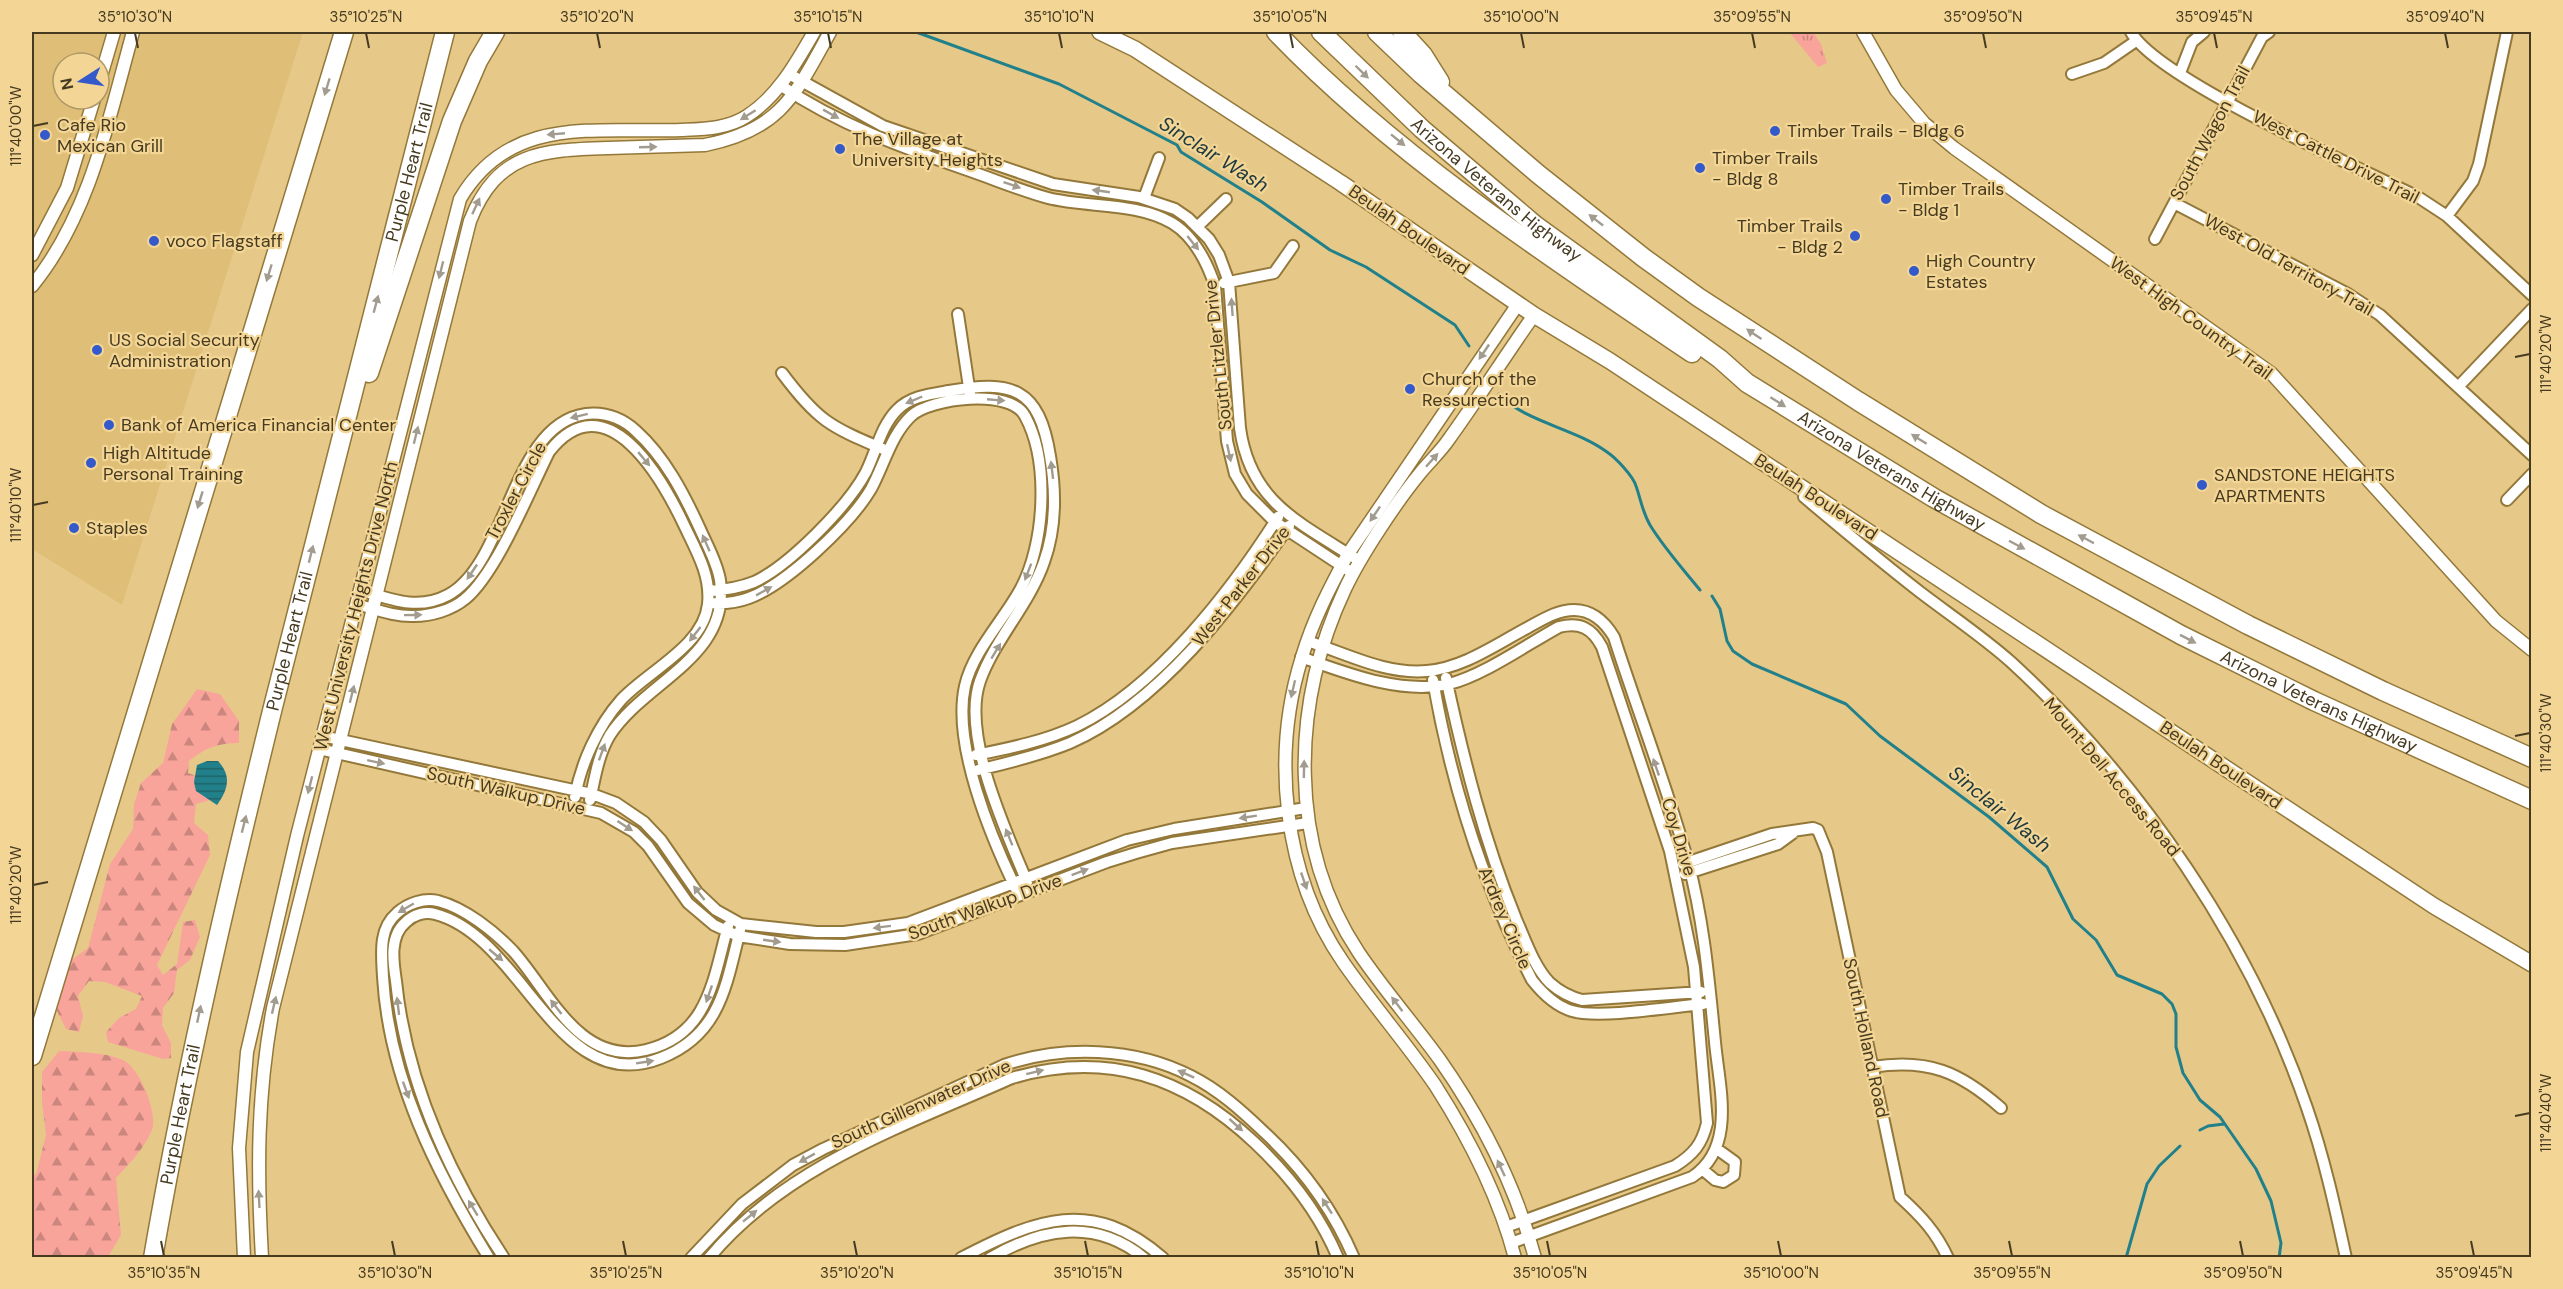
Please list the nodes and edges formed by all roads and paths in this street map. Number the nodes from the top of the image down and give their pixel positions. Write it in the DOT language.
graph roads {
  1 [pos="114,32"];
  2 [pos="119,32"];
  3 [pos="344,32"];
  4 [pos="445,32"];
  5 [pos="495,32"];
  6 [pos="814,32"];
  7 [pos="830,32"];
  8 [pos="1100,32"];
  9 [pos="1276,32"];
  10 [pos="1321,32"];
  11 [pos="1377,32"];
  12 [pos="1402,32"];
  13 [pos="1863,32"];
  14 [pos="2204,32"];
  15 [pos="2269,32"];
  16 [pos="2507,32"];
  17 [pos="132,34"];
  18 [pos="2134,37"];
  19 [pos="108,51"];
  20 [pos="2180,73"];
  21 [pos="789,74"];
  22 [pos="2072,74"];
  23 [pos="802,82"];
  24 [pos="780,85"];
  25 [pos="793,94"];
  26 [pos="1450,99"];
  27 [pos="2226,101"];
  28 [pos="91,111"];
  29 [pos="1159,158"];
  30 [pos="1144,198"];
  31 [pos="1226,199"];
  32 [pos="2174,202"];
  33 [pos="2447,216"];
  34 [pos="51,222"];
  35 [pos="1198,226"];
  36 [pos="68,231"];
  37 [pos="2155,239"];
  38 [pos="1293,246"];
  39 [pos="32,255"];
  40 [pos="1229,282"];
  41 [pos="32,286"];
  42 [pos="1215,286"];
  43 [pos="2532,296"];
  44 [pos="1518,304"];
  45 [pos="2532,309"];
  46 [pos="958,314"];
  47 [pos="1534,315"];
  48 [pos="782,373"];
  49 [pos="1747,382"];
  50 [pos="969,387"];
  51 [pos="2458,387"];
  52 [pos="970,399"];
  53 [pos="877,447"];
  54 [pos="889,452"];
  55 [pos="2532,455"];
  56 [pos="1765,463"];
  57 [pos="2532,474"];
  58 [pos="2507,500"];
  59 [pos="1283,509"];
  60 [pos="1294,519"];
  61 [pos="319,522"];
  62 [pos="1275,522"];
  63 [pos="1286,530"];
  64 [pos="1348,554"];
  65 [pos="1361,561"];
  66 [pos="1341,566"];
  67 [pos="1353,573"];
  68 [pos="360,590"];
  69 [pos="720,590"];
  70 [pos="708,591"];
  71 [pos="376,595"];
  72 [pos="708,603"];
  73 [pos="356,604"];
  74 [pos="720,604"];
  75 [pos="372,608"];
  76 [pos="1578,611"];
  77 [pos="1579,624"];
  78 [pos="1307,640"];
  79 [pos="1324,646"];
  80 [pos="2532,650"];
  81 [pos="1301,657"];
  82 [pos="1319,664"];
  83 [pos="1444,668"];
  84 [pos="1432,671"];
  85 [pos="1448,684"];
  86 [pos="1434,685"];
  87 [pos="322,736"];
  88 [pos="340,740"];
  89 [pos="319,749"];
  90 [pos="337,754"];
  91 [pos="982,754"];
  92 [pos="969,757"];
  93 [pos="2532,758"];
  94 [pos="985,768"];
  95 [pos="972,771"];
  96 [pos="576,791"];
  97 [pos="592,794"];
  98 [pos="2532,800"];
  99 [pos="573,805"];
  100 [pos="1306,808"];
  101 [pos="589,809"];
  102 [pos="1289,811"];
  103 [pos="1308,823"];
  104 [pos="1290,826"];
  105 [pos="1689,868"];
  106 [pos="1675,872"];
  107 [pos="1026,878"];
  108 [pos="1013,883"];
  109 [pos="1031,891"];
  110 [pos="1019,895"];
  111 [pos="470,916"];
  112 [pos="730,918"];
  113 [pos="741,924"];
  114 [pos="463,927"];
  115 [pos="726,931"];
  116 [pos="738,936"];
  117 [pos="2532,964"];
  118 [pos="1696,992"];
  119 [pos="1710,992"];
  120 [pos="1711,1004"];
  121 [pos="1697,1005"];
  122 [pos="32,1056"];
  123 [pos="1150,1061"];
  124 [pos="1872,1067"];
  125 [pos="1145,1075"];
  126 [pos="2001,1108"];
  127 [pos="1717,1149"];
  128 [pos="1702,1169"];
  129 [pos="1524,1222"];
  130 [pos="1506,1227"];
  131 [pos="1530,1236"];
  132 [pos="1511,1243"];
  133 [pos="153,1257"];
  134 [pos="244,1257"];
  135 [pos="262,1257"];
  136 [pos="489,1257"];
  137 [pos="504,1257"];
  138 [pos="690,1257"];
  139 [pos="709,1257"];
  140 [pos="962,1257"];
  141 [pos="990,1257"];
  142 [pos="1144,1257"];
  143 [pos="1163,1257"];
  144 [pos="1338,1257"];
  145 [pos="1354,1257"];
  146 [pos="1515,1257"];
  147 [pos="1535,1257"];
  148 [pos="1948,1257"];
  149 [pos="2346,1257"];
  1 -- 19 [label="street"];
  2 -- 17 [label="street"];
  3 -- 122 [label="highway, one-way"];
  61 -- 4 [label="highway, Purple Heart Trail, one-way"];
  5 -- 61 [label="highway"];
  6 -- 21 [label="street, West University Heights Drive North"];
  7 -- 23 [label="street, West University Heights Drive North"];
  8 -- 44 [label="main road, Beulah Boulevard"];
  9 -- 49 [label="highway, one-way"];
  10 -- 49 [label="highway, Arizona Veterans Highway, one-way"];
  11 -- 26 [label="highway, Arizona Veterans Highway"];
  12 -- 26 [label="highway"];
  13 -- 80 [label="street, West High Country Trail"];
  14 -- 20 [label="street"];
  15 -- 27 [label="street, South Wagon Trail"];
  16 -- 33 [label="street"];
  17 -- 36 [label="street"];
  18 -- 20 [label="street, West Cattle Drive Trail"];
  18 -- 22 [label="street"];
  20 -- 27 [label="street, West Cattle Drive Trail"];
  21 -- 23 [label="street, South Litzler Drive"];
  21 -- 24 [label="street, West University Heights Drive North"];
  23 -- 25 [label="street, West University Heights Drive North"];
  30 -- 23 [label="street, South Litzler Drive, one-way"];
  24 -- 25 [label="street, South Litzler Drive"];
  24 -- 68 [label="street, West University Heights Drive North, one-way"];
  25 -- 42 [label="street, South Litzler Drive, one-way"];
  71 -- 25 [label="street, West University Heights Drive North, one-way"];
  93 -- 26 [label="highway, Arizona Veterans Highway, one-way"];
  27 -- 32 [label="street, South Wagon Trail"];
  27 -- 33 [label="street, West Cattle Drive Trail"];
  28 -- 34 [label="street"];
  29 -- 30 [label="street"];
  30 -- 35 [label="street, South Litzler Drive"];
  31 -- 35 [label="street"];
  32 -- 37 [label="street, South Wagon Trail"];
  32 -- 51 [label="street, West Old Territory Trail"];
  33 -- 43 [label="street, West Cattle Drive Trail"];
  34 -- 36 [label="street"];
  34 -- 39 [label="street"];
  35 -- 40 [label="street, South Litzler Drive"];
  36 -- 41 [label="street"];
  38 -- 40 [label="street"];
  40 -- 42 [label="street"];
  59 -- 40 [label="street, South Litzler Drive, one-way"];
  42 -- 62 [label="street, South Litzler Drive, one-way"];
  44 -- 47 [label="main road, Beulah Boulevard"];
  44 -- 64 [label="street, one-way"];
  45 -- 51 [label="street"];
  46 -- 50 [label="street"];
  47 -- 56 [label="main road, Beulah Boulevard"];
  65 -- 47 [label="street, one-way"];
  48 -- 53 [label="street"];
  49 -- 98 [label="highway, Arizona Veterans Highway, one-way"];
  50 -- 52 [label="street"];
  50 -- 53 [label="street, one-way"];
  91 -- 50 [label="street, one-way"];
  51 -- 55 [label="street, West Old Territory Trail"];
  52 -- 54 [label="street"];
  52 -- 92 [label="street, one-way"];
  53 -- 54 [label="street"];
  53 -- 69 [label="street"];
  74 -- 54 [label="street, one-way"];
  56 -- 117 [label="main road, Beulah Boulevard"];
  56 -- 149 [label="street, Mount Dell Access Road"];
  57 -- 58 [label="street"];
  59 -- 60 [label="street, South Litzler Drive"];
  59 -- 62 [label="street, West Parker Drive"];
  60 -- 63 [label="street, West Parker Drive"];
  60 -- 64 [label="street, South Litzler Drive"];
  133 -- 61 [label="highway, Purple Heart Trail, one-way"];
  62 -- 63 [label="street, South Litzler Drive"];
  62 -- 91 [label="street, West Parker Drive"];
  63 -- 66 [label="street, South Litzler Drive"];
  63 -- 94 [label="street, West Parker Drive"];
  64 -- 65 [label="street, South Litzler Drive"];
  64 -- 66 [label="street"];
  65 -- 67 [label="street"];
  66 -- 67 [label="street, South Litzler Drive"];
  66 -- 78 [label="street"];
  67 -- 79 [label="street"];
  68 -- 71 [label="street, Troxler Circle"];
  68 -- 73 [label="street, West University Heights Drive North"];
  69 -- 70 [label="street"];
  69 -- 71 [label="street, Troxler Circle, one-way"];
  69 -- 74 [label="street, Troxler Circle"];
  70 -- 72 [label="street, Troxler Circle"];
  75 -- 70 [label="street, Troxler Circle, one-way"];
  71 -- 75 [label="street, West University Heights Drive North"];
  72 -- 74 [label="street"];
  72 -- 96 [label="street, Troxler Circle, one-way"];
  73 -- 75 [label="street, Troxler Circle"];
  73 -- 87 [label="street, West University Heights Drive North"];
  97 -- 74 [label="street, Troxler Circle, one-way"];
  88 -- 75 [label="street, West University Heights Drive North, one-way"];
  76 -- 77 [label="street"];
  76 -- 83 [label="street"];
  105 -- 76 [label="street, Coy Drive, one-way"];
  77 -- 85 [label="street"];
  77 -- 106 [label="street, Coy Drive"];
  78 -- 79 [label="street"];
  78 -- 81 [label="street"];
  79 -- 82 [label="street"];
  79 -- 84 [label="street"];
  81 -- 82 [label="street"];
  81 -- 102 [label="street, one-way"];
  82 -- 86 [label="street"];
  100 -- 82 [label="street, one-way"];
  83 -- 84 [label="street"];
  83 -- 85 [label="street, Ardrey Circle"];
  84 -- 86 [label="street, Ardrey Circle"];
  85 -- 86 [label="street"];
  85 -- 118 [label="street, Ardrey Circle"];
  86 -- 121 [label="street, Ardrey Circle"];
  87 -- 88 [label="street, South Walkup Drive"];
  87 -- 89 [label="street, West University Heights Drive North"];
  88 -- 90 [label="street, West University Heights Drive North"];
  88 -- 96 [label="street, South Walkup Drive"];
  89 -- 90 [label="street, South Walkup Drive"];
  89 -- 134 [label="street, West University Heights Drive North, one-way"];
  90 -- 99 [label="street, South Walkup Drive, one-way"];
  135 -- 90 [label="street, West University Heights Drive North, one-way"];
  91 -- 92 [label="street, West Parker Drive"];
  91 -- 94 [label="street"];
  92 -- 95 [label="street"];
  94 -- 95 [label="street, West Parker Drive"];
  107 -- 94 [label="street, one-way"];
  95 -- 108 [label="street"];
  96 -- 97 [label="street, South Walkup Drive"];
  96 -- 99 [label="street, Troxler Circle"];
  97 -- 101 [label="street, Troxler Circle"];
  112 -- 97 [label="street, South Walkup Drive, one-way"];
  99 -- 101 [label="street, South Walkup Drive"];
  100 -- 102 [label="street, South Walkup Drive"];
  100 -- 103 [label="street"];
  101 -- 115 [label="street, South Walkup Drive, one-way"];
  102 -- 104 [label="street"];
  102 -- 107 [label="street, South Walkup Drive, one-way"];
  103 -- 104 [label="street, South Walkup Drive"];
  129 -- 103 [label="street, one-way"];
  109 -- 104 [label="street, South Walkup Drive, one-way"];
  104 -- 130 [label="street, one-way"];
  105 -- 106 [label="street, South Holland Road"];
  105 -- 119 [label="street, Coy Drive"];
  105 -- 124 [label="street, South Holland Road"];
  106 -- 118 [label="street, Coy Drive"];
  107 -- 108 [label="street, South Walkup Drive"];
  107 -- 109 [label="street"];
  108 -- 110 [label="street"];
  108 -- 113 [label="street, South Walkup Drive, one-way"];
  109 -- 110 [label="street, South Walkup Drive"];
  116 -- 110 [label="street, South Walkup Drive, one-way"];
  111 -- 114 [label="street"];
  115 -- 111 [label="street, one-way"];
  111 -- 136 [label="street, one-way"];
  112 -- 113 [label="street, South Walkup Drive"];
  112 -- 115 [label="street"];
  113 -- 116 [label="street"];
  114 -- 116 [label="street, one-way"];
  137 -- 114 [label="street, one-way"];
  115 -- 116 [label="street, South Walkup Drive"];
  118 -- 119 [label="street, Ardrey Circle"];
  118 -- 121 [label="street, Coy Drive"];
  119 -- 120 [label="street, Coy Drive"];
  120 -- 121 [label="street, Ardrey Circle"];
  120 -- 127 [label="street, Coy Drive"];
  121 -- 129 [label="street, Coy Drive"];
  123 -- 125 [label="street"];
  123 -- 138 [label="street, South Gillenwater Drive, one-way"];
  145 -- 123 [label="street, South Gillenwater Drive, one-way"];
  124 -- 126 [label="street"];
  124 -- 148 [label="street, South Holland Road"];
  139 -- 125 [label="street, South Gillenwater Drive, one-way"];
  125 -- 144 [label="street, South Gillenwater Drive, one-way"];
  127 -- 128 [label="street, Coy Drive"];
  127 -- 128 [label="street"];
  128 -- 131 [label="street, Coy Drive"];
  129 -- 130 [label="street, Coy Drive"];
  129 -- 131 [label="street"];
  130 -- 132 [label="street"];
  131 -- 132 [label="street, Coy Drive"];
  131 -- 147 [label="street"];
  132 -- 146 [label="street"];
  140 -- 143 [label="street"];
  141 -- 142 [label="street"];
}
